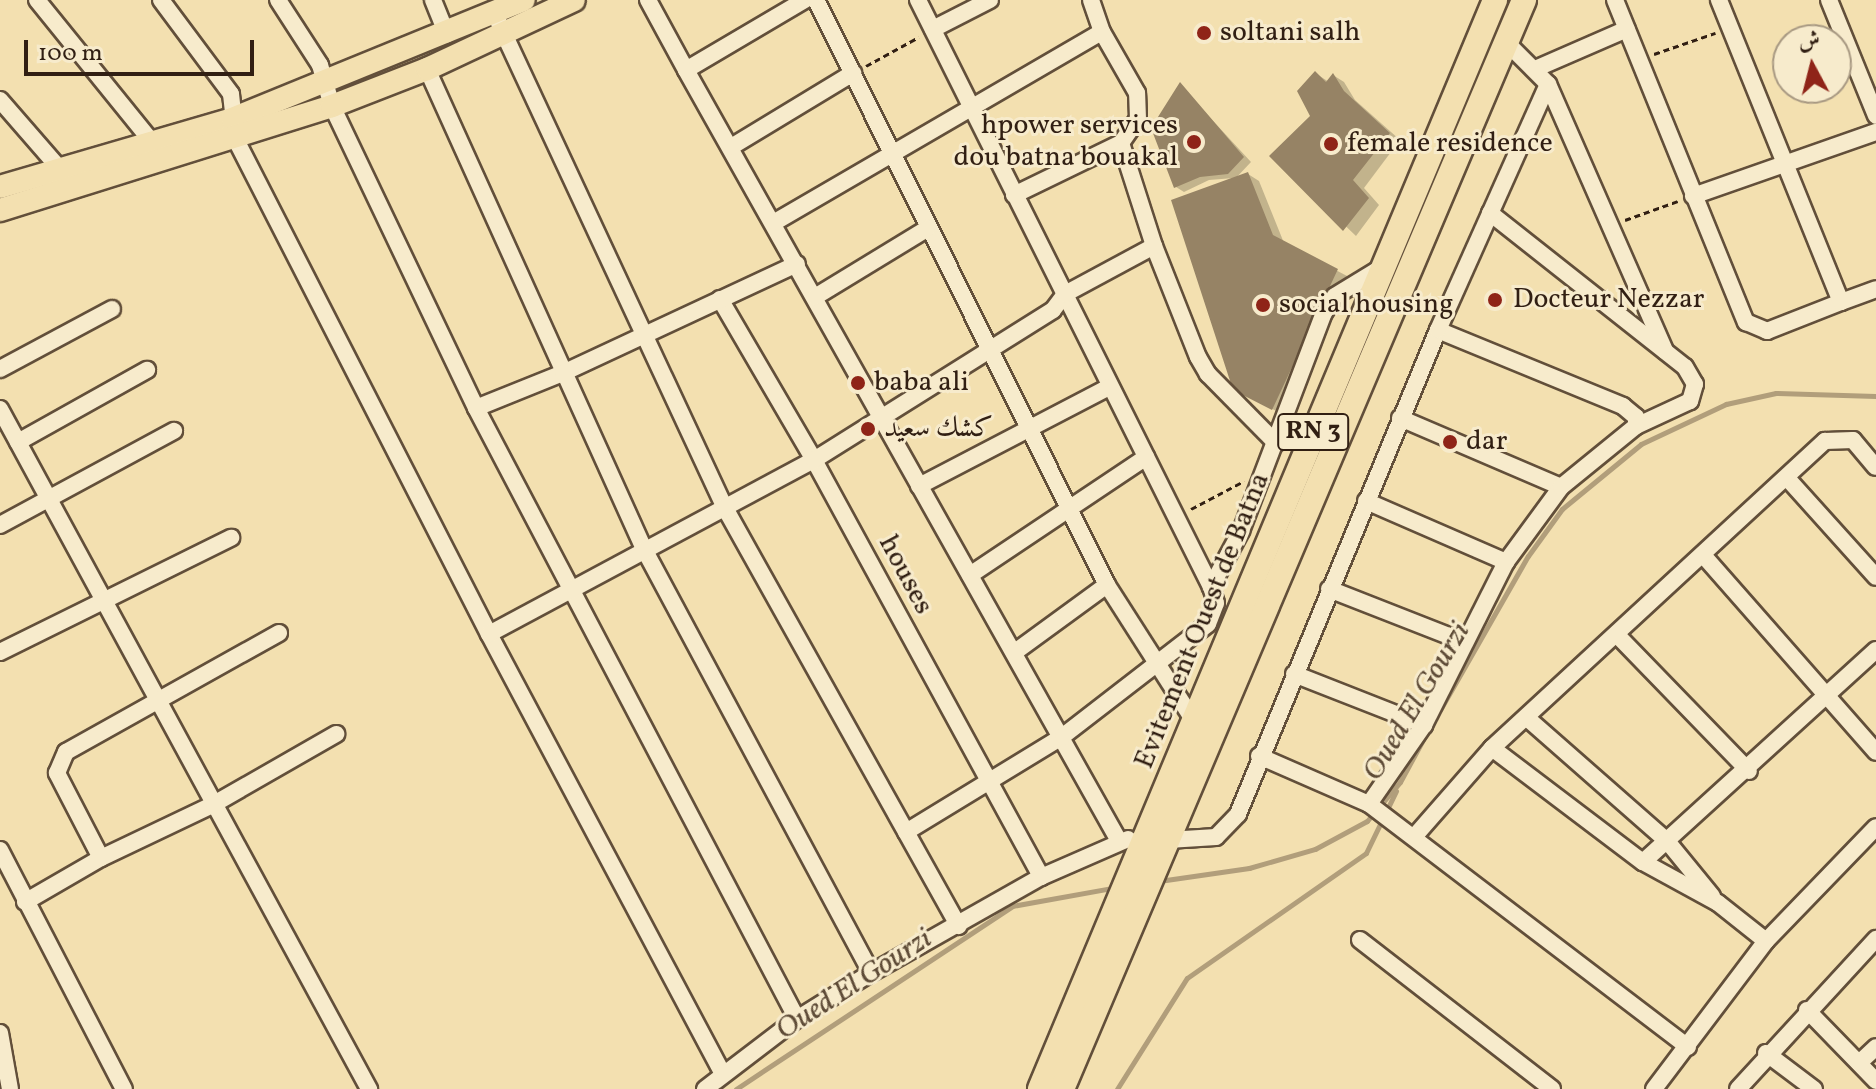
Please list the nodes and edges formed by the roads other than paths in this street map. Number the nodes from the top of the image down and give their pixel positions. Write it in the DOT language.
graph roads {
  1 [pos="37,0"];
  2 [pos="161,0"];
  3 [pos="278,0"];
  4 [pos="433,0"];
  5 [pos="524,0"];
  6 [pos="574,0"];
  7 [pos="648,0"];
  8 [pos="805,0"];
  9 [pos="816,0"];
  10 [pos="918,0"];
  11 [pos="990,0"];
  12 [pos="1091,0"];
  13 [pos="1495,0"];
  14 [pos="1524,0"];
  15 [pos="1615,0"];
  16 [pos="1719,0"];
  17 [pos="1829,0"];
  18 [pos="500,25"];
  19 [pos="933,29"];
  20 [pos="1627,29"];
  21 [pos="1102,32"];
  22 [pos="447,34"];
  23 [pos="1509,45"];
  24 [pos="427,69"];
  25 [pos="1535,69"];
  26 [pos="686,70"];
  27 [pos="853,73"];
  28 [pos="325,81"];
  29 [pos="1548,84"];
  30 [pos="0,100"];
  31 [pos="332,106"];
  32 [pos="970,106"];
  33 [pos="1876,116"];
  34 [pos="234,130"];
  35 [pos="1876,132"];
  36 [pos="153,143"];
  37 [pos="1121,143"];
  38 [pos="731,147"];
  39 [pos="892,153"];
  40 [pos="1786,165"];
  41 [pos="66,175"];
  42 [pos="0,187"];
  43 [pos="1014,195"];
  44 [pos="1693,196"];
  45 [pos="0,210"];
  46 [pos="1490,213"];
  47 [pos="775,222"];
  48 [pos="928,228"];
  49 [pos="1154,246"];
  50 [pos="797,264"];
  51 [pos="1384,266"];
  52 [pos="1876,289"];
  53 [pos="1065,294"];
  54 [pos="815,297"];
  55 [pos="720,299"];
  56 [pos="1841,302"];
  57 [pos="112,309"];
  58 [pos="1438,330"];
  59 [pos="644,332"];
  60 [pos="989,346"];
  61 [pos="1665,351"];
  62 [pos="0,369"];
  63 [pos="147,370"];
  64 [pos="563,373"];
  65 [pos="1109,387"];
  66 [pos="476,408"];
  67 [pos="0,409"];
  68 [pos="881,414"];
  69 [pos="1400,418"];
  70 [pos="1636,426"];
  71 [pos="1029,428"];
  72 [pos="174,431"];
  73 [pos="18,442"];
  74 [pos="1276,443"];
  75 [pos="1146,457"];
  76 [pos="814,460"];
  77 [pos="1876,467"];
  78 [pos="1787,478"];
  79 [pos="919,486"];
  80 [pos="1561,487"];
  81 [pos="48,498"];
  82 [pos="1366,501"];
  83 [pos="725,508"];
  84 [pos="1070,509"];
  85 [pos="0,525"];
  86 [pos="231,538"];
  87 [pos="644,549"];
  88 [pos="1703,555"];
  89 [pos="1506,562"];
  90 [pos="970,575"];
  91 [pos="1876,577"];
  92 [pos="1107,585"];
  93 [pos="571,587"];
  94 [pos="1211,587"];
  95 [pos="1329,589"];
  96 [pos="105,601"];
  97 [pos="1227,612"];
  98 [pos="279,633"];
  99 [pos="489,634"];
  100 [pos="1618,636"];
  101 [pos="1464,642"];
  102 [pos="1876,650"];
  103 [pos="0,652"];
  104 [pos="1015,652"];
  105 [pos="1155,666"];
  106 [pos="1294,674"];
  107 [pos="1830,695"];
  108 [pos="157,699"];
  109 [pos="1527,718"];
  110 [pos="1194,721"];
  111 [pos="1424,725"];
  112 [pos="336,734"];
  113 [pos="1063,736"];
  114 [pos="1492,748"];
  115 [pos="1876,752"];
  116 [pos="1259,756"];
  117 [pos="1749,771"];
  118 [pos="987,783"];
  119 [pos="214,804"];
  120 [pos="1373,807"];
  121 [pos="1876,827"];
  122 [pos="906,832"];
  123 [pos="1414,837"];
  124 [pos="1119,841"];
  125 [pos="1667,841"];
  126 [pos="0,850"];
  127 [pos="1151,850"];
  128 [pos="101,858"];
  129 [pos="1643,862"];
  130 [pos="1041,877"];
  131 [pos="25,902"];
  132 [pos="1718,903"];
  133 [pos="1121,921"];
  134 [pos="959,926"];
  135 [pos="1876,939"];
  136 [pos="1360,940"];
  137 [pos="1766,941"];
  138 [pos="871,973"];
  139 [pos="1807,1010"];
  140 [pos="797,1019"];
  141 [pos="0,1033"];
  142 [pos="1688,1047"];
  143 [pos="1876,1047"];
  144 [pos="1766,1053"];
  145 [pos="1859,1063"];
  146 [pos="722,1072"];
  147 [pos="1876,1081"];
  148 [pos="10,1089"];
  149 [pos="124,1089"];
  150 [pos="369,1089"];
  151 [pos="705,1089"];
  152 [pos="1040,1089"];
  153 [pos="1062,1089"];
  154 [pos="1552,1089"];
  155 [pos="1654,1089"];
  156 [pos="1738,1089"];
  157 [pos="1814,1089"];
  1 -- 36 [label="street"];
  2 -- 34 [label="street"];
  3 -- 28 [label="street"];
  4 -- 22 [label="street"];
  5 -- 18 [label="main road"];
  6 -- 18 [label="main road"];
  7 -- 26 [label="street"];
  8 -- 26 [label="street"];
  9 -- 27 [label="street"];
  10 -- 19 [label="street"];
  11 -- 19 [label="street"];
  12 -- 21 [label="street"];
  13 -- 51 [label="highway, Evitement Ouest de Batna / RN 3"];
  14 -- 23 [label="highway, Evitement Ouest de Batna / RN 3"];
  15 -- 20 [label="street"];
  16 -- 40 [label="street"];
  17 -- 33 [label="street"];
  18 -- 22 [label="main road"];
  18 -- 24 [label="main road"];
  18 -- 59 [label="street"];
  19 -- 32 [label="street"];
  20 -- 25 [label="street"];
  20 -- 44 [label="street"];
  21 -- 32 [label="street"];
  21 -- 37 [label="street"];
  22 -- 28 [label="main road"];
  23 -- 25 [label="street"];
  23 -- 127 [label="highway, Evitement Ouest de Batna / RN 3"];
  24 -- 31 [label="main road"];
  24 -- 64 [label="street"];
  25 -- 29 [label="street"];
  26 -- 38 [label="street"];
  27 -- 38 [label="street"];
  27 -- 39 [label="street"];
  28 -- 31 [label="street"];
  28 -- 34 [label="main road"];
  29 -- 46 [label="street"];
  29 -- 61 [label="street"];
  30 -- 41 [label="street"];
  31 -- 34 [label="main road"];
  31 -- 66 [label="street"];
  32 -- 39 [label="street"];
  32 -- 43 [label="street"];
  34 -- 36 [label="main road"];
  34 -- 41 [label="main road"];
  34 -- 99 [label="street"];
  35 -- 40 [label="street"];
  36 -- 41 [label="main road"];
  37 -- 43 [label="street"];
  37 -- 49 [label="street"];
  38 -- 47 [label="street"];
  39 -- 47 [label="street"];
  39 -- 48 [label="street"];
  40 -- 44 [label="street"];
  40 -- 56 [label="street"];
  41 -- 42 [label="main road"];
  41 -- 45 [label="main road"];
  43 -- 53 [label="street"];
  44 -- 56 [label="street"];
  46 -- 58 [label="street"];
  46 -- 61 [label="street"];
  47 -- 50 [label="street"];
  48 -- 54 [label="street"];
  48 -- 60 [label="street"];
  49 -- 53 [label="street"];
  49 -- 74 [label="street"];
  50 -- 54 [label="street"];
  50 -- 55 [label="street"];
  51 -- 74 [label="street"];
  51 -- 97 [label="highway, Evitement Ouest de Batna / RN 3"];
  52 -- 56 [label="street"];
  53 -- 60 [label="street"];
  53 -- 65 [label="street"];
  54 -- 68 [label="street"];
  55 -- 59 [label="street"];
  55 -- 76 [label="street, houses"];
  57 -- 62 [label="street"];
  58 -- 69 [label="street"];
  58 -- 70 [label="street"];
  59 -- 64 [label="street"];
  59 -- 83 [label="street"];
  60 -- 68 [label="street"];
  60 -- 71 [label="street"];
  61 -- 70 [label="street"];
  63 -- 73 [label="street"];
  64 -- 66 [label="street"];
  64 -- 87 [label="street"];
  65 -- 71 [label="street"];
  65 -- 75 [label="street"];
  66 -- 93 [label="street"];
  67 -- 73 [label="street"];
  68 -- 76 [label="street"];
  68 -- 79 [label="street"];
  69 -- 80 [label="street"];
  69 -- 82 [label="street"];
  70 -- 80 [label="street"];
  71 -- 79 [label="street"];
  71 -- 84 [label="street"];
  72 -- 81 [label="street"];
  73 -- 81 [label="street"];
  74 -- 94 [label="street"];
  75 -- 84 [label="street"];
  75 -- 94 [label="street"];
  76 -- 83 [label="street"];
  76 -- 118 [label="street, houses"];
  77 -- 78 [label="street"];
  78 -- 88 [label="street"];
  78 -- 91 [label="street"];
  79 -- 90 [label="street"];
  80 -- 89 [label="street"];
  81 -- 85 [label="street"];
  81 -- 96 [label="street"];
  82 -- 89 [label="street"];
  82 -- 95 [label="street"];
  83 -- 87 [label="street"];
  83 -- 122 [label="street"];
  84 -- 90 [label="street"];
  84 -- 92 [label="street"];
  86 -- 96 [label="street"];
  87 -- 93 [label="street"];
  87 -- 138 [label="street"];
  88 -- 100 [label="street"];
  88 -- 107 [label="street"];
  89 -- 101 [label="street"];
  90 -- 104 [label="street"];
  92 -- 104 [label="street"];
  92 -- 105 [label="street"];
  93 -- 99 [label="street"];
  93 -- 140 [label="street"];
  94 -- 97 [label="street"];
  95 -- 101 [label="street"];
  95 -- 106 [label="street"];
  96 -- 103 [label="street"];
  96 -- 108 [label="street"];
  97 -- 105 [label="street"];
  97 -- 110 [label="highway, Evitement Ouest de Batna / RN 3"];
  98 -- 108 [label="street"];
  99 -- 146 [label="street"];
  100 -- 109 [label="street"];
  100 -- 117 [label="street"];
  101 -- 111 [label="street"];
  102 -- 107 [label="street"];
  104 -- 113 [label="street"];
  105 -- 110 [label="street"];
  105 -- 113 [label="street"];
  106 -- 111 [label="street"];
  106 -- 116 [label="street"];
  107 -- 115 [label="street"];
  107 -- 117 [label="street"];
  108 -- 119 [label="street"];
  108 -- 128 [label="street"];
  109 -- 114 [label="street"];
  109 -- 125 [label="street"];
  110 -- 127 [label="highway, Evitement Ouest de Batna / RN 3"];
  111 -- 120 [label="street"];
  112 -- 119 [label="street"];
  113 -- 118 [label="street"];
  113 -- 124 [label="street"];
  114 -- 123 [label="street"];
  114 -- 129 [label="street"];
  116 -- 120 [label="street"];
  116 -- 127 [label="street"];
  117 -- 125 [label="street"];
  118 -- 122 [label="street"];
  118 -- 130 [label="street, houses"];
  119 -- 128 [label="street"];
  119 -- 150 [label="street"];
  120 -- 123 [label="street"];
  121 -- 137 [label="street"];
  122 -- 134 [label="street"];
  123 -- 142 [label="street"];
  124 -- 127 [label="street"];
  124 -- 130 [label="street"];
  125 -- 129 [label="street"];
  125 -- 132 [label="street"];
  126 -- 131 [label="street"];
  127 -- 133 [label="highway, RN 3"];
  128 -- 131 [label="street"];
  129 -- 132 [label="street"];
  130 -- 134 [label="street"];
  131 -- 149 [label="street"];
  132 -- 137 [label="street"];
  133 -- 152 [label="highway, RN 3"];
  133 -- 153 [label="highway, RN 3"];
  134 -- 138 [label="street"];
  135 -- 139 [label="street"];
  136 -- 154 [label="street"];
  137 -- 142 [label="street"];
  138 -- 140 [label="street"];
  139 -- 144 [label="street"];
  139 -- 145 [label="street"];
  140 -- 146 [label="street"];
  141 -- 148 [label="street"];
  142 -- 155 [label="street"];
  143 -- 145 [label="street"];
  144 -- 156 [label="street"];
  144 -- 157 [label="street"];
  145 -- 147 [label="street"];
  146 -- 151 [label="street"];
}
